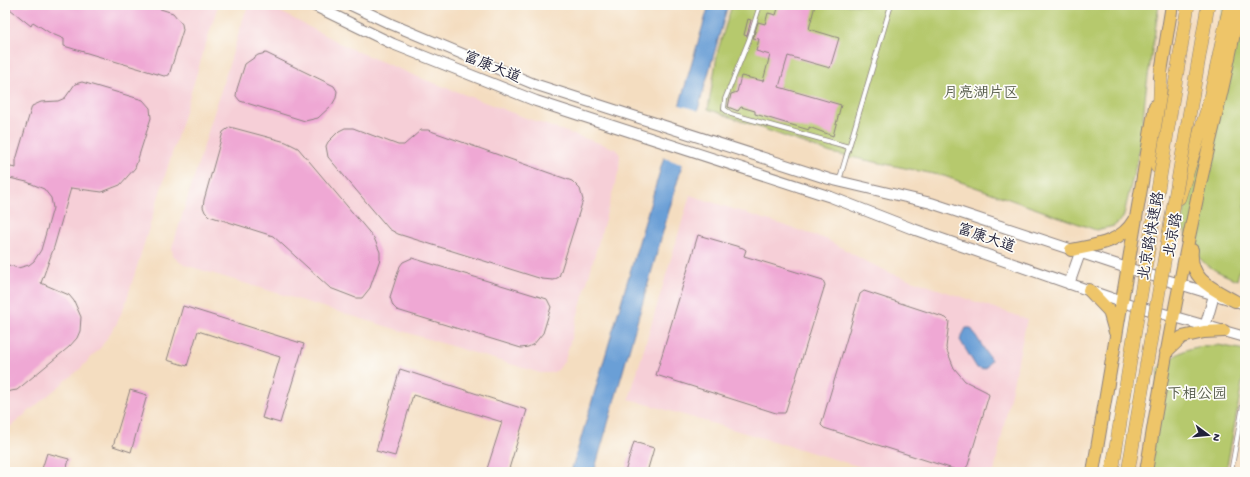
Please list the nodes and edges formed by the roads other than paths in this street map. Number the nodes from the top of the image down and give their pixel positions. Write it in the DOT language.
graph roads {
  1 [pos="313,5"];
  2 [pos="351,5"];
  3 [pos="760,5"];
  4 [pos="891,5"];
  5 [pos="1172,5"];
  6 [pos="1188,5"];
  7 [pos="1208,5"];
  8 [pos="1230,5"];
  9 [pos="1239,5"];
  10 [pos="1161,69"];
  11 [pos="849,147"];
  12 [pos="839,182"];
  13 [pos="1156,206"];
  14 [pos="1194,212"];
  15 [pos="1136,218"];
  16 [pos="1169,229"];
  17 [pos="1076,251"];
  18 [pos="1127,268"];
  19 [pos="1069,284"];
  20 [pos="1181,286"];
  21 [pos="1089,290"];
  22 [pos="1214,295"];
  23 [pos="1122,302"];
  24 [pos="1240,303"];
  25 [pos="1173,318"];
  26 [pos="1205,327"];
  27 [pos="1224,331"];
  28 [pos="1116,334"];
  29 [pos="1245,337"];
  30 [pos="1166,352"];
  31 [pos="1245,394"];
  32 [pos="1232,471"];
  33 [pos="1093,472"];
  34 [pos="1112,472"];
  35 [pos="1128,472"];
  36 [pos="1146,472"];
  37 [pos="1244,472"];
  1 -- 19 [label="street, 富康大道"];
  2 -- 12 [label="street, 富康大道"];
  3 -- 11 [label="lane"];
  4 -- 11 [label="lane"];
  5 -- 10 [label="main road"];
  6 -- 13 [label="highway, 北京路快速路, bridge"];
  7 -- 16 [label="highway, 北京路快速路, bridge"];
  8 -- 16 [label="highway, bridge"];
  9 -- 14 [label="main road, 北京路"];
  10 -- 13 [label="highway, bridge"];
  10 -- 15 [label="main road"];
  11 -- 12 [label="lane"];
  12 -- 17 [label="street, 富康大道"];
  13 -- 34 [label="highway, 北京路快速路, bridge"];
  14 -- 20 [label="main road, 北京路"];
  14 -- 24 [label="main road"];
  15 -- 17 [label="main road"];
  15 -- 18 [label="main road"];
  16 -- 35 [label="highway, 北京路快速路, bridge"];
  17 -- 18 [label="street, 富康大道"];
  17 -- 19 [label="street"];
  18 -- 20 [label="street, 富康大道"];
  18 -- 23 [label="main road"];
  19 -- 21 [label="street, 富康大道"];
  20 -- 22 [label="street, 富康大道"];
  20 -- 25 [label="main road, 北京路"];
  21 -- 23 [label="street, 富康大道"];
  21 -- 28 [label="main road"];
  22 -- 24 [label="street, 富康大道"];
  22 -- 26 [label="street"];
  23 -- 25 [label="street, 富康大道"];
  23 -- 28 [label="main road"];
  25 -- 26 [label="street, 富康大道"];
  25 -- 30 [label="main road, 北京路"];
  26 -- 27 [label="street, 富康大道"];
  27 -- 29 [label="street, 富康大道"];
  27 -- 30 [label="main road"];
  28 -- 33 [label="main road"];
  30 -- 36 [label="main road, 北京路"];
  31 -- 32 [label="lane"];
  32 -- 37 [label="lane"];
}
